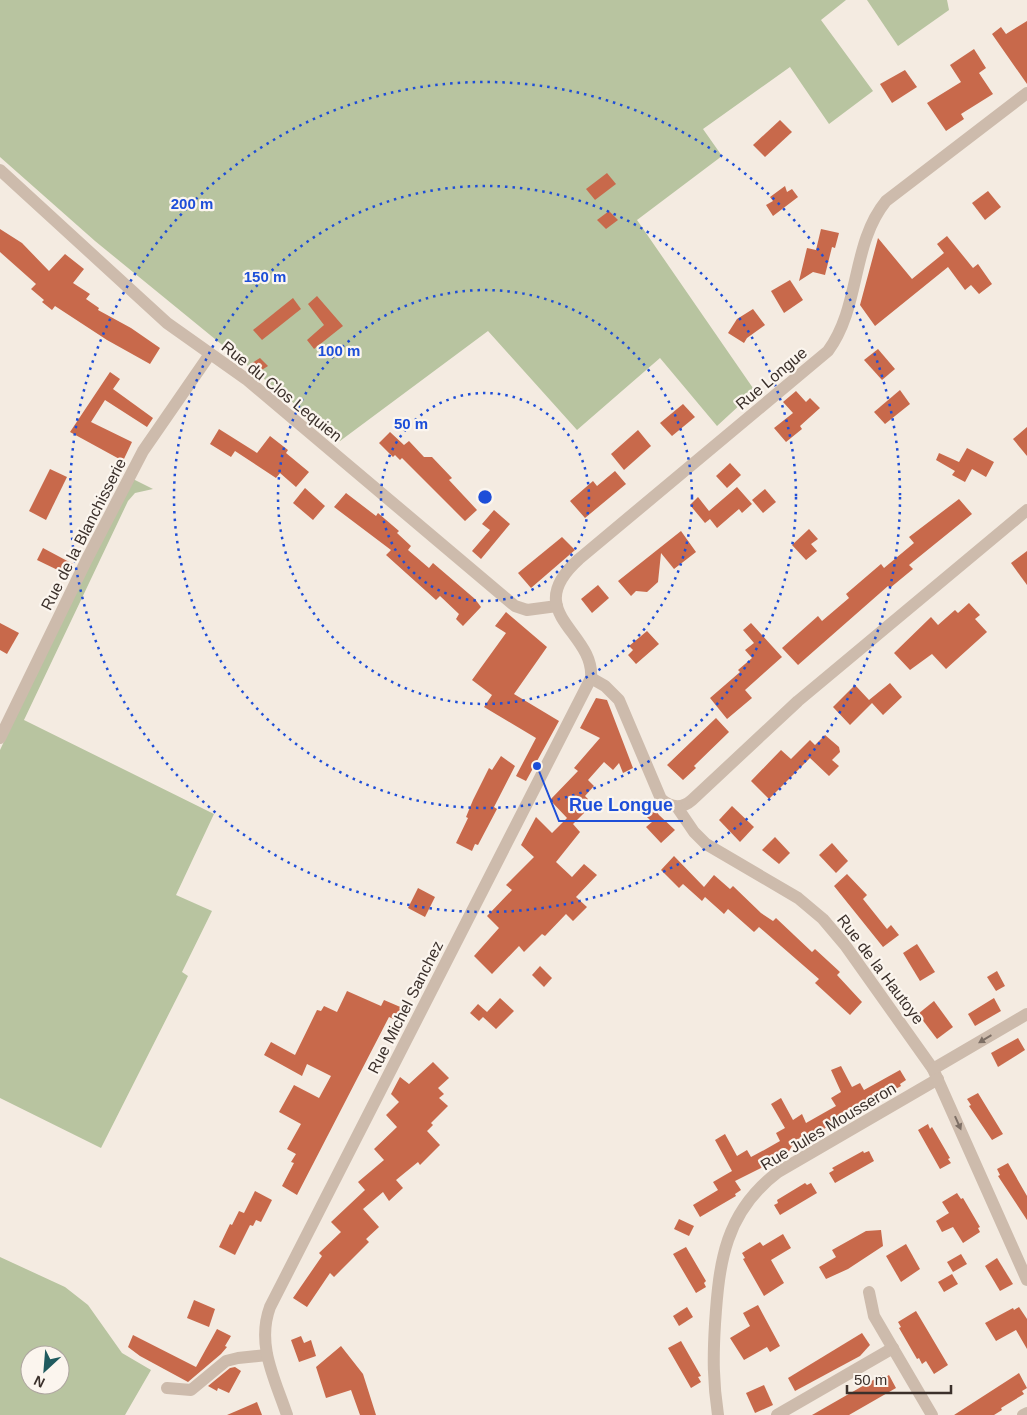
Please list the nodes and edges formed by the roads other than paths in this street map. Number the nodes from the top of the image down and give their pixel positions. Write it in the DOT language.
graph roads {
  1 [pos="1027,93"];
  2 [pos="0,170"];
  3 [pos="210,354"];
  4 [pos="1027,510"];
  5 [pos="557,606"];
  6 [pos="591,678"];
  7 [pos="0,738"];
  8 [pos="676,807"];
  9 [pos="1027,1014"];
  10 [pos="936,1074"];
  11 [pos="1027,1280"];
  12 [pos="869,1292"];
  13 [pos="893,1348"];
  14 [pos="267,1355"];
  15 [pos="166,1388"];
  16 [pos="1027,1413"];
  17 [pos="287,1415"];
  18 [pos="718,1415"];
  19 [pos="777,1415"];
  20 [pos="932,1415"];
  21 [pos="1023,1415"];
  1 -- 5 [label="street, Rue Longue"];
  2 -- 3 [label="street, Rue du Clos Lequien"];
  3 -- 5 [label="street, Rue du Clos Lequien"];
  3 -- 7 [label="street, Rue de la Blanchisserie"];
  4 -- 8 [label="street"];
  5 -- 6 [label="street"];
  6 -- 8 [label="street, Rue de la Hautoye"];
  6 -- 14 [label="street, Rue Michel Sanchez"];
  8 -- 10 [label="street, Rue de la Hautoye"];
  9 -- 10 [label="street, Rue Jules Mousseron, one-way"];
  10 -- 11 [label="street, Rue de la Hautoye, one-way"];
  10 -- 18 [label="street, Rue Jules Mousseron"];
  12 -- 13 [label="street"];
  13 -- 19 [label="street"];
  13 -- 20 [label="street"];
  14 -- 15 [label="street"];
  14 -- 17 [label="street, Rue Michel Sanchez"];
  16 -- 21 [label="street"];
}
